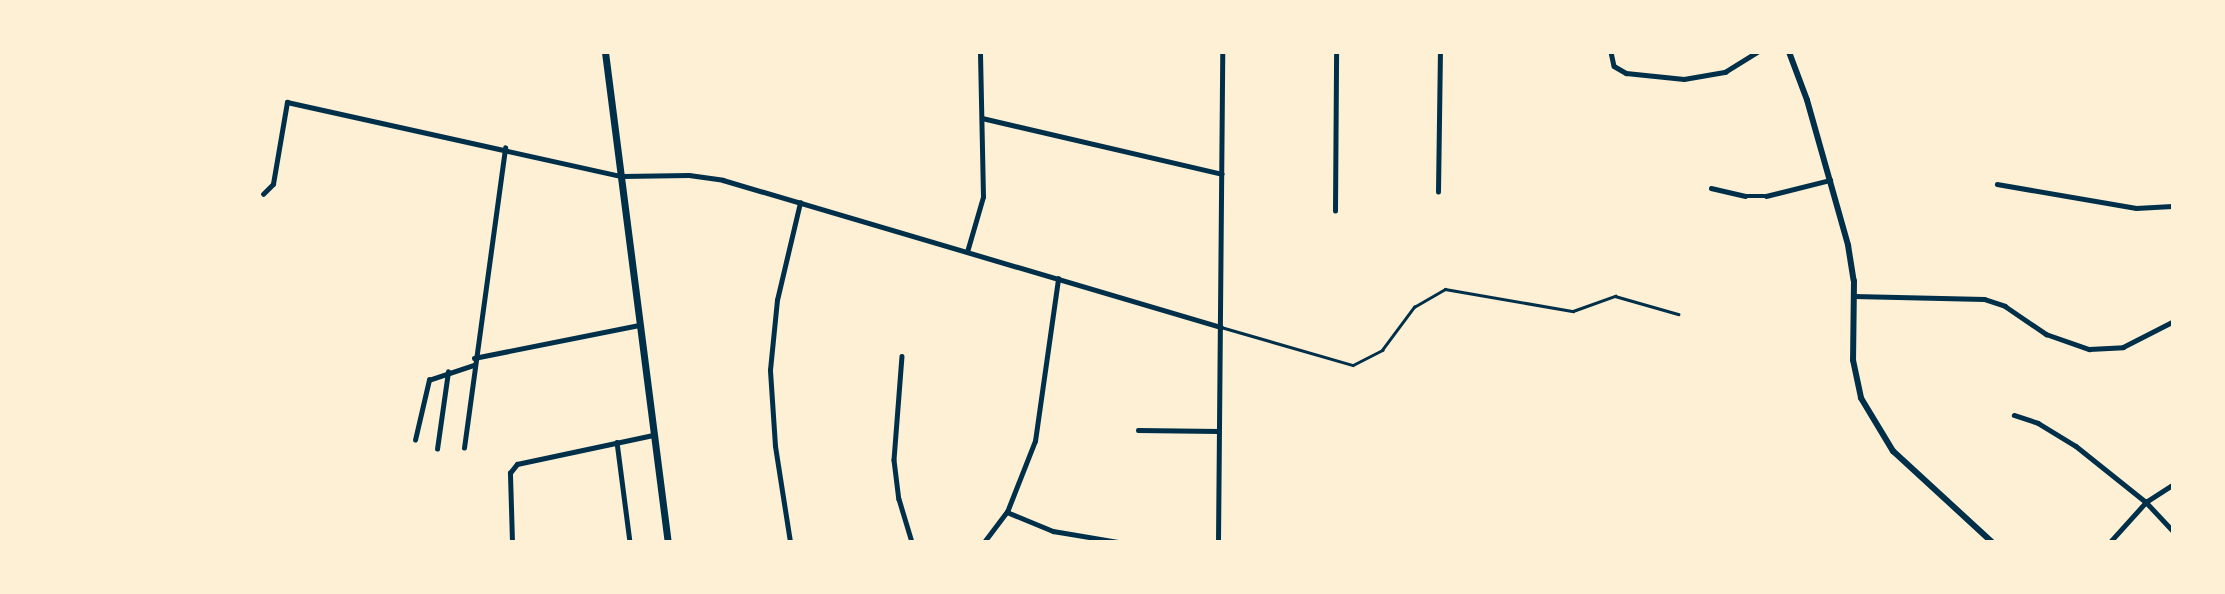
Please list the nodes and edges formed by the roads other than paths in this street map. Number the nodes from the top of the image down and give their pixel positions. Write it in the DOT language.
graph roads {
  1 [pos="605,52"];
  2 [pos="980,52"];
  3 [pos="1336,52"];
  4 [pos="1440,52"];
  5 [pos="1611,52"];
  6 [pos="1757,52"];
  7 [pos="1789,52"];
  8 [pos="1990,52"];
  9 [pos="2064,52"];
  10 [pos="1220,53"];
  11 [pos="982,118"];
  12 [pos="505,147"];
  13 [pos="1222,174"];
  14 [pos="622,176"];
  15 [pos="1831,179"];
  16 [pos="1997,184"];
  17 [pos="1712,188"];
  18 [pos="1438,191"];
  19 [pos="263,194"];
  20 [pos="800,202"];
  21 [pos="2172,206"];
  22 [pos="1335,211"];
  23 [pos="967,252"];
  24 [pos="1058,279"];
  25 [pos="1853,296"];
  26 [pos="1678,314"];
  27 [pos="2172,322"];
  28 [pos="639,325"];
  29 [pos="1221,327"];
  30 [pos="902,356"];
  31 [pos="474,361"];
  32 [pos="448,372"];
  33 [pos="2014,415"];
  34 [pos="1138,430"];
  35 [pos="1218,431"];
  36 [pos="654,435"];
  37 [pos="415,440"];
  38 [pos="617,442"];
  39 [pos="437,449"];
  40 [pos="464,449"];
  41 [pos="2172,485"];
  42 [pos="2146,502"];
  43 [pos="1007,512"];
  44 [pos="2172,530"];
  45 [pos="512,541"];
  46 [pos="630,541"];
  47 [pos="668,541"];
  48 [pos="790,541"];
  49 [pos="912,541"];
  50 [pos="984,541"];
  51 [pos="1119,541"];
  52 [pos="1218,541"];
  53 [pos="1992,541"];
  54 [pos="2110,541"];
  1 -- 14 [label="main road"];
  2 -- 11 [label="street"];
  3 -- 22 [label="street"];
  4 -- 18 [label="street"];
  5 -- 6 [label="street"];
  7 -- 15 [label="street"];
  8 -- 9 [label="street"];
  10 -- 13 [label="street"];
  11 -- 13 [label="street"];
  11 -- 23 [label="street"];
  12 -- 14 [label="street"];
  12 -- 19 [label="street"];
  12 -- 31 [label="street"];
  13 -- 29 [label="street"];
  14 -- 20 [label="street"];
  14 -- 28 [label="main road"];
  15 -- 17 [label="street"];
  15 -- 25 [label="street"];
  16 -- 21 [label="street"];
  20 -- 23 [label="street"];
  20 -- 48 [label="street"];
  23 -- 24 [label="street"];
  24 -- 29 [label="street"];
  24 -- 43 [label="street"];
  25 -- 27 [label="street"];
  25 -- 53 [label="street"];
  26 -- 29 [label="lane"];
  28 -- 31 [label="street"];
  28 -- 36 [label="main road"];
  29 -- 35 [label="street"];
  30 -- 49 [label="street"];
  31 -- 32 [label="street"];
  31 -- 40 [label="street"];
  32 -- 37 [label="street"];
  32 -- 39 [label="street"];
  33 -- 42 [label="street"];
  34 -- 35 [label="street"];
  35 -- 52 [label="street"];
  36 -- 38 [label="street"];
  36 -- 47 [label="main road"];
  38 -- 45 [label="street"];
  38 -- 46 [label="street"];
  41 -- 42 [label="street"];
  42 -- 44 [label="street"];
  42 -- 54 [label="street"];
  43 -- 50 [label="street"];
  43 -- 51 [label="street"];
}
